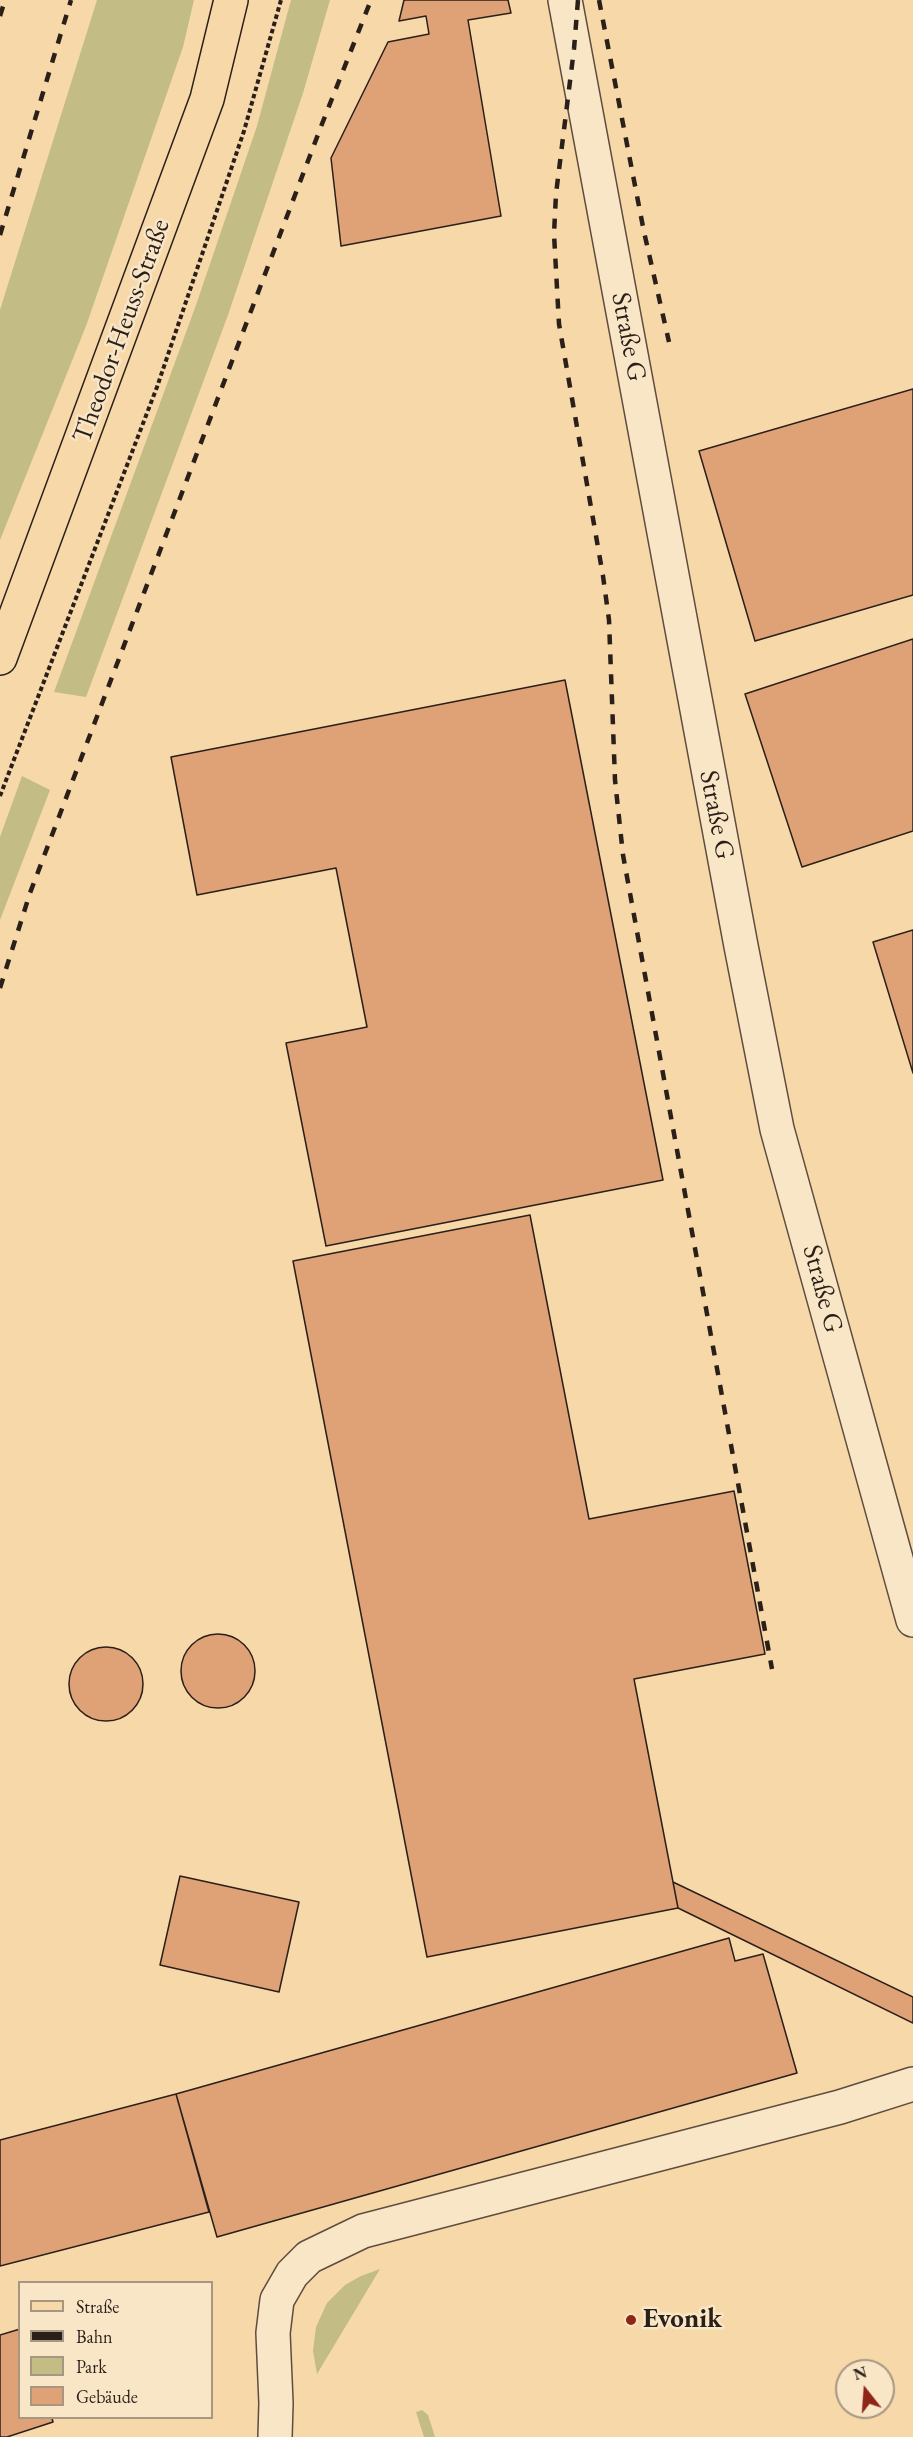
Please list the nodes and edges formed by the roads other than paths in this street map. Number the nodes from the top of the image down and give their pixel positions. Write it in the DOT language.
graph roads {
  1 [pos="231,0"];
  2 [pos="565,0"];
  3 [pos="0,658"];
  4 [pos="913,1620"];
  5 [pos="913,2084"];
  6 [pos="276,2403"];
  7 [pos="275,2437"];
  8 [pos="297,2437"];
  1 -- 3 [label="main road, Theodor-Heuss-Straße"];
  2 -- 4 [label="street, Straße G"];
  5 -- 6 [label="street"];
  6 -- 7 [label="street"];
  6 -- 8 [label="street"];
}
